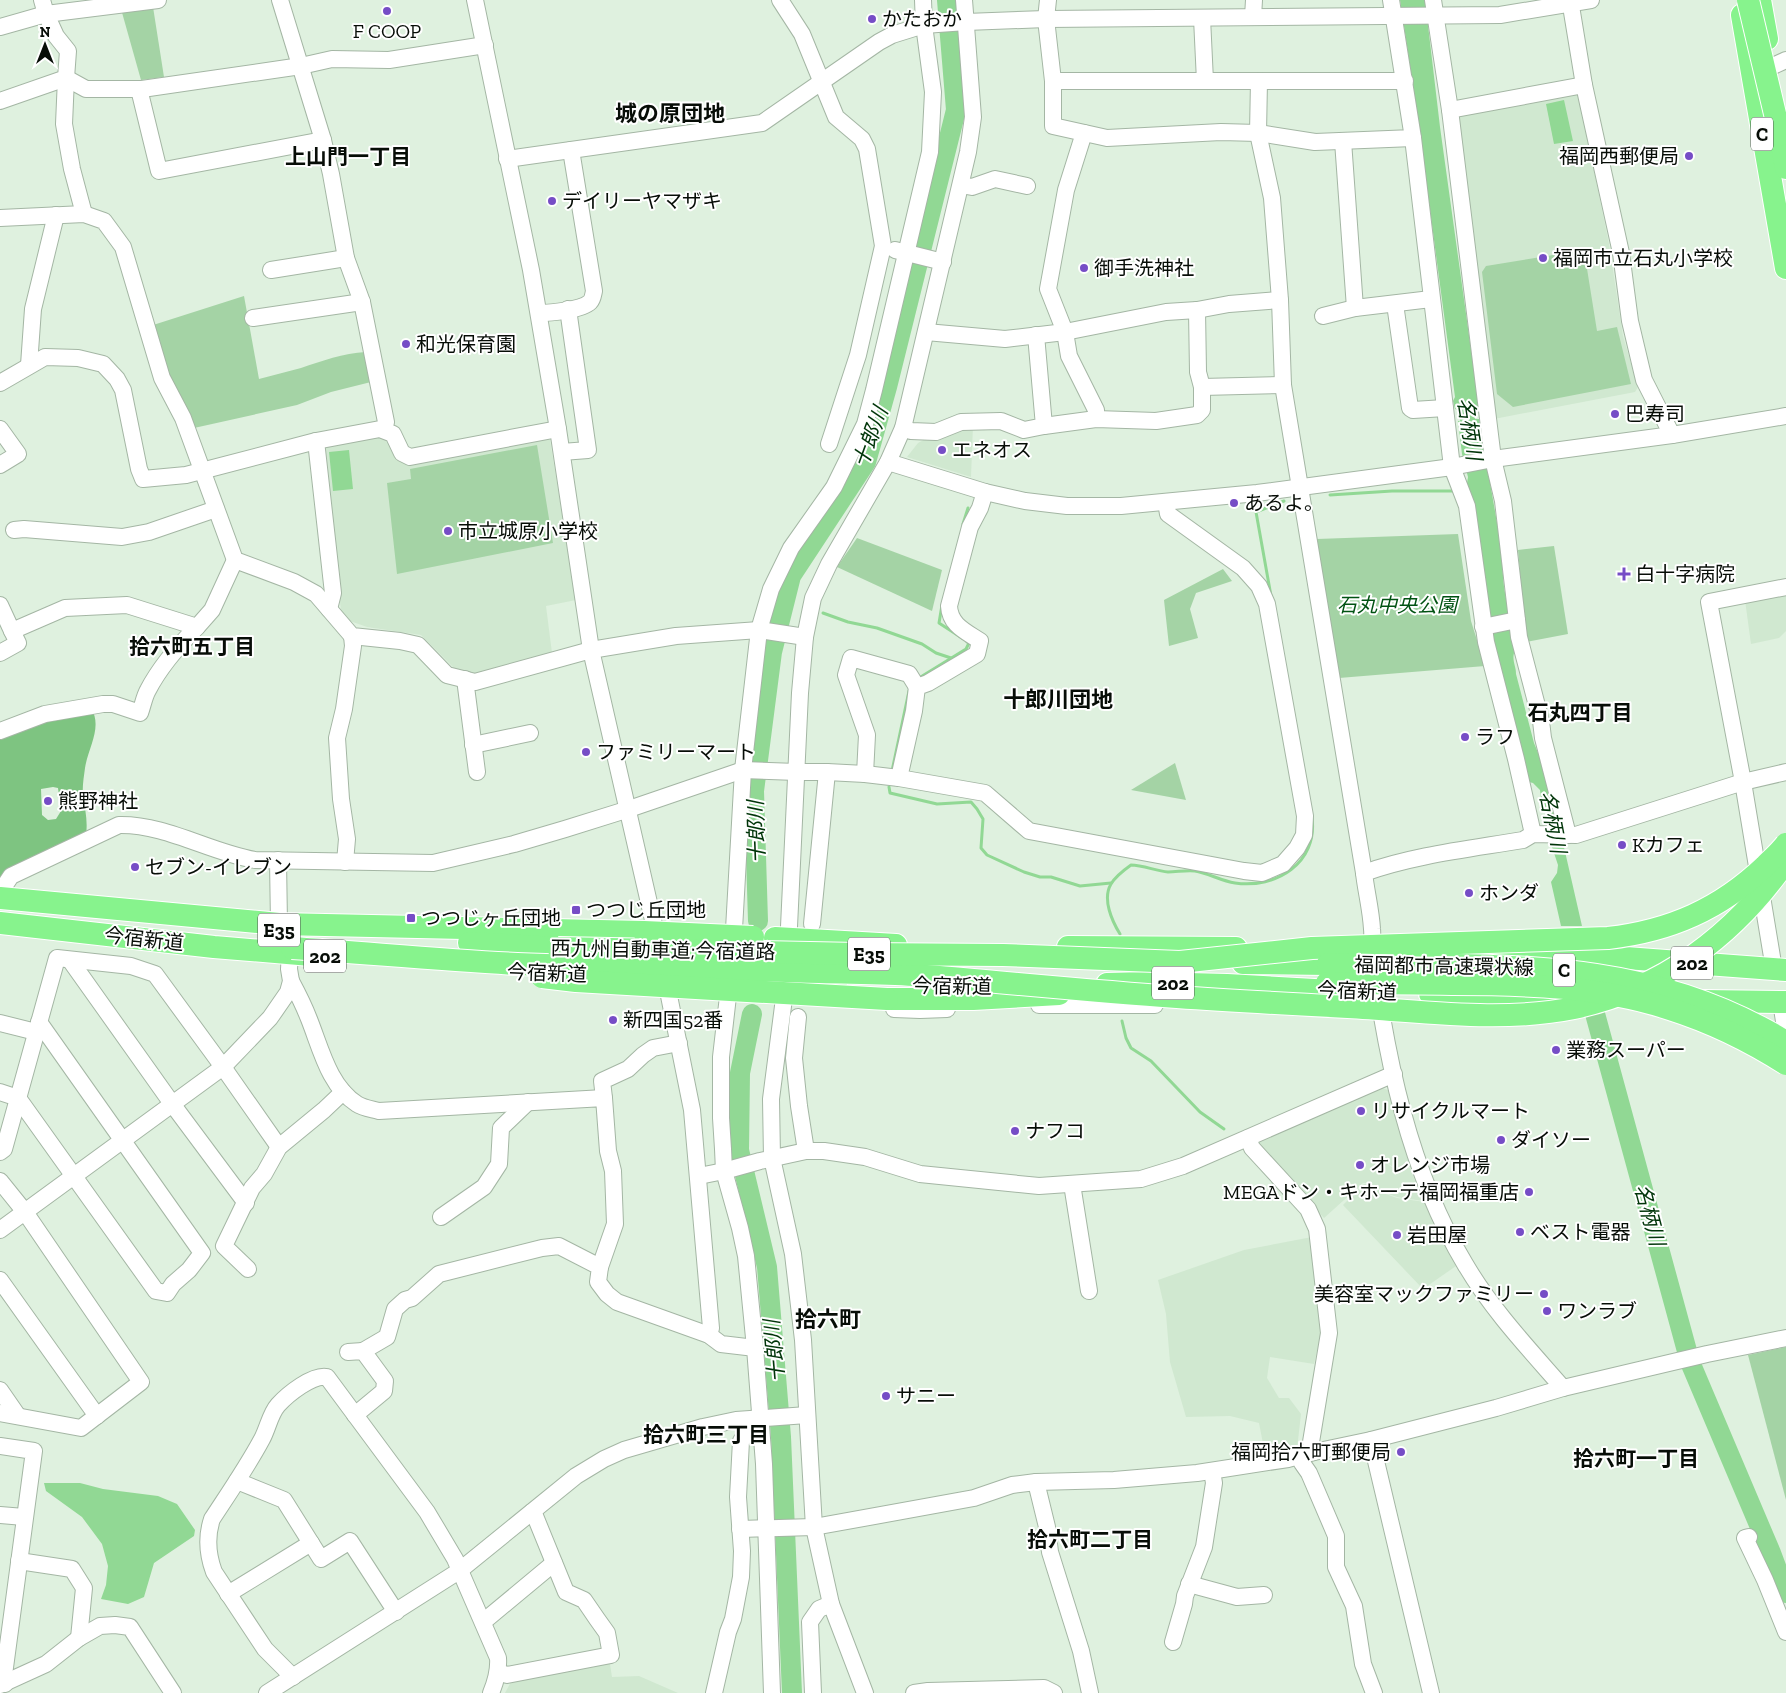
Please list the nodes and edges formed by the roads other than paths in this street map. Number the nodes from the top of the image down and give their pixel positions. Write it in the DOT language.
graph roads {
  1 [pos="158,0"];
  2 [pos="280,0"];
  3 [pos="475,0"];
  4 [pos="780,0"];
  5 [pos="923,0"];
  6 [pos="964,0"];
  7 [pos="1048,0"];
  8 [pos="1254,0"];
  9 [pos="1591,0"];
  10 [pos="1740,0"];
  11 [pos="1746,0"];
  12 [pos="1760,0"];
  13 [pos="1571,2"];
  14 [pos="44,7"];
  15 [pos="1392,8"];
  16 [pos="1434,8"];
  17 [pos="1253,17"];
  18 [pos="1202,18"];
  19 [pos="1046,19"];
  20 [pos="966,22"];
  21 [pos="924,25"];
  22 [pos="0,27"];
  23 [pos="484,45"];
  24 [pos="301,66"];
  25 [pos="66,78"];
  26 [pos="1053,81"];
  27 [pos="1206,81"];
  28 [pos="1259,81"];
  29 [pos="1405,81"];
  30 [pos="822,82"];
  31 [pos="1584,85"];
  32 [pos="139,89"];
  33 [pos="0,101"];
  34 [pos="1450,110"];
  35 [pos="1084,133"];
  36 [pos="1258,133"];
  37 [pos="1413,138"];
  38 [pos="323,140"];
  39 [pos="1343,141"];
  40 [pos="571,150"];
  41 [pos="507,159"];
  42 [pos="1786,168"];
  43 [pos="961,185"];
  44 [pos="1027,186"];
  45 [pos="1786,210"];
  46 [pos="84,214"];
  47 [pos="56,215"];
  48 [pos="0,218"];
  49 [pos="883,246"];
  50 [pos="1786,250"];
  51 [pos="905,253"];
  52 [pos="346,258"];
  53 [pos="943,262"];
  54 [pos="1786,268"];
  55 [pos="271,270"];
  56 [pos="1431,299"];
  57 [pos="1280,300"];
  58 [pos="362,302"];
  59 [pos="1395,304"];
  60 [pos="1355,308"];
  61 [pos="568,309"];
  62 [pos="1197,310"];
  63 [pos="539,314"];
  64 [pos="1323,316"];
  65 [pos="253,318"];
  66 [pos="926,332"];
  67 [pos="1065,332"];
  68 [pos="1036,335"];
  69 [pos="29,366"];
  70 [pos="0,383"];
  71 [pos="1283,385"];
  72 [pos="1202,387"];
  73 [pos="1445,408"];
  74 [pos="1786,416"];
  75 [pos="1096,419"];
  76 [pos="1044,426"];
  77 [pos="903,428"];
  78 [pos="0,429"];
  79 [pos="384,429"];
  80 [pos="558,429"];
  81 [pos="1672,435"];
  82 [pos="316,441"];
  83 [pos="829,444"];
  84 [pos="562,452"];
  85 [pos="1493,459"];
  86 [pos="888,462"];
  87 [pos="0,465"];
  88 [pos="1452,467"];
  89 [pos="201,471"];
  90 [pos="1300,487"];
  91 [pos="985,492"];
  92 [pos="1166,502"];
  93 [pos="216,509"];
  94 [pos="14,530"];
  95 [pos="234,560"];
  96 [pos="1786,587"];
  97 [pos="0,605"];
  98 [pos="329,609"];
  99 [pos="1517,620"];
  100 [pos="197,627"];
  101 [pos="1483,627"];
  102 [pos="12,630"];
  103 [pos="759,630"];
  104 [pos="352,636"];
  105 [pos="804,637"];
  106 [pos="591,650"];
  107 [pos="0,653"];
  108 [pos="464,679"];
  109 [pos="918,687"];
  110 [pos="0,731"];
  111 [pos="530,733"];
  112 [pos="473,745"];
  113 [pos="745,770"];
  114 [pos="477,772"];
  115 [pos="797,772"];
  116 [pos="827,772"];
  117 [pos="1786,772"];
  118 [pos="864,774"];
  119 [pos="899,778"];
  120 [pos="1743,782"];
  121 [pos="629,809"];
  122 [pos="1533,834"];
  123 [pos="1568,835"];
  124 [pos="1786,844"];
  125 [pos="278,860"];
  126 [pos="345,862"];
  127 [pos="1786,862"];
  128 [pos="1364,873"];
  129 [pos="1,908"];
  130 [pos="279,924"];
  131 [pos="812,924"];
  132 [pos="782,938"];
  133 [pos="1372,949"];
  134 [pos="291,950"];
  135 [pos="70,960"];
  136 [pos="1180,962"];
  137 [pos="1780,970"];
  138 [pos="1328,973"];
  139 [pos="909,975"];
  140 [pos="291,981"];
  141 [pos="781,982"];
  142 [pos="1227,985"];
  143 [pos="1348,992"];
  144 [pos="1379,992"];
  145 [pos="1783,1002"];
  146 [pos="798,1017"];
  147 [pos="0,1023"];
  148 [pos="38,1027"];
  149 [pos="1786,1034"];
  150 [pos="1786,1042"];
  151 [pos="679,1043"];
  152 [pos="1786,1064"];
  153 [pos="224,1067"];
  154 [pos="1394,1074"];
  155 [pos="0,1092"];
  156 [pos="343,1092"];
  157 [pos="18,1098"];
  158 [pos="604,1098"];
  159 [pos="528,1102"];
  160 [pos="173,1105"];
  161 [pos="1248,1138"];
  162 [pos="124,1140"];
  163 [pos="279,1147"];
  164 [pos="806,1151"];
  165 [pos="0,1152"];
  166 [pos="766,1160"];
  167 [pos="724,1171"];
  168 [pos="75,1176"];
  169 [pos="698,1176"];
  170 [pos="0,1181"];
  171 [pos="1072,1184"];
  172 [pos="246,1203"];
  173 [pos="25,1212"];
  174 [pos="440,1216"];
  175 [pos="0,1230"];
  176 [pos="600,1267"];
  177 [pos="248,1269"];
  178 [pos="0,1280"];
  179 [pos="1089,1291"];
  180 [pos="710,1335"];
  181 [pos="1786,1338"];
  182 [pos="755,1348"];
  183 [pos="1563,1388"];
  184 [pos="0,1390"];
  185 [pos="0,1413"];
  186 [pos="355,1415"];
  187 [pos="807,1415"];
  188 [pos="18,1416"];
  189 [pos="97,1416"];
  190 [pos="756,1418"];
  191 [pos="1371,1440"];
  192 [pos="0,1446"];
  193 [pos="1306,1454"];
  194 [pos="1212,1471"];
  195 [pos="237,1481"];
  196 [pos="1036,1482"];
  197 [pos="532,1512"];
  198 [pos="0,1515"];
  199 [pos="24,1517"];
  200 [pos="814,1527"];
  201 [pos="740,1529"];
  202 [pos="766,1529"];
  203 [pos="1749,1536"];
  204 [pos="311,1543"];
  205 [pos="19,1562"];
  206 [pos="554,1563"];
  207 [pos="459,1571"];
  208 [pos="1189,1584"];
  209 [pos="228,1594"];
  210 [pos="1264,1595"];
  211 [pos="831,1604"];
  212 [pos="396,1612"];
  213 [pos="482,1622"];
  214 [pos="1786,1632"];
  215 [pos="79,1638"];
  216 [pos="1173,1642"];
  217 [pos="498,1672"];
  218 [pos="293,1677"];
  219 [pos="3,1684"];
  220 [pos="173,1693"];
  221 [pos="267,1693"];
  222 [pos="491,1693"];
  223 [pos="714,1693"];
  224 [pos="772,1693"];
  225 [pos="812,1693"];
  226 [pos="865,1693"];
  227 [pos="914,1693"];
  228 [pos="1054,1693"];
  229 [pos="1090,1693"];
  230 [pos="1374,1693"];
  231 [pos="1431,1693"];
  1 -- 14 [label="street"];
  2 -- 24 [label="street"];
  3 -- 23 [label="street"];
  4 -- 30 [label="street"];
  5 -- 21 [label="street"];
  6 -- 20 [label="street"];
  7 -- 19 [label="street"];
  8 -- 17 [label="street"];
  9 -- 13 [label="street"];
  10 -- 54 [label="highway, C"];
  11 -- 42 [label="highway, bridge"];
  11 -- 50 [label="highway, C"];
  12 -- 45 [label="highway, bridge"];
  13 -- 16 [label="street"];
  13 -- 31 [label="street"];
  14 -- 22 [label="street"];
  14 -- 25 [label="street"];
  15 -- 16 [label="street"];
  15 -- 17 [label="street"];
  15 -- 29 [label="street"];
  16 -- 34 [label="street"];
  17 -- 18 [label="street"];
  18 -- 19 [label="street"];
  18 -- 27 [label="street"];
  19 -- 20 [label="street"];
  19 -- 26 [label="street"];
  20 -- 21 [label="street"];
  20 -- 43 [label="street"];
  21 -- 30 [label="street"];
  21 -- 51 [label="street"];
  23 -- 24 [label="street"];
  23 -- 41 [label="street"];
  24 -- 32 [label="street"];
  24 -- 38 [label="street"];
  25 -- 32 [label="street"];
  25 -- 33 [label="street"];
  25 -- 46 [label="street"];
  26 -- 27 [label="street"];
  26 -- 35 [label="street"];
  27 -- 28 [label="street"];
  28 -- 29 [label="street"];
  28 -- 36 [label="street"];
  29 -- 37 [label="street"];
  30 -- 40 [label="street"];
  30 -- 49 [label="street"];
  31 -- 34 [label="street"];
  31 -- 81 [label="street"];
  32 -- 38 [label="street"];
  34 -- 85 [label="street"];
  35 -- 36 [label="street"];
  35 -- 67 [label="street"];
  36 -- 39 [label="street"];
  36 -- 57 [label="street"];
  37 -- 39 [label="street"];
  37 -- 56 [label="street"];
  38 -- 52 [label="street"];
  39 -- 60 [label="street"];
  40 -- 41 [label="street"];
  40 -- 61 [label="street"];
  41 -- 63 [label="street"];
  43 -- 44 [label="street"];
  43 -- 53 [label="street"];
  46 -- 47 [label="street"];
  46 -- 89 [label="street"];
  47 -- 48 [label="street"];
  47 -- 69 [label="street"];
  49 -- 51 [label="street"];
  49 -- 83 [label="street"];
  51 -- 53 [label="street"];
  51 -- 103 [label="street"];
  52 -- 55 [label="street"];
  52 -- 58 [label="street"];
  53 -- 66 [label="street"];
  56 -- 59 [label="street"];
  56 -- 73 [label="street"];
  57 -- 62 [label="street"];
  57 -- 71 [label="street"];
  58 -- 65 [label="street"];
  58 -- 79 [label="street"];
  59 -- 60 [label="street"];
  59 -- 73 [label="street"];
  60 -- 64 [label="street"];
  61 -- 63 [label="street"];
  61 -- 84 [label="street"];
  62 -- 67 [label="street"];
  62 -- 72 [label="street"];
  63 -- 80 [label="street"];
  66 -- 68 [label="street"];
  66 -- 77 [label="street"];
  67 -- 68 [label="street"];
  67 -- 75 [label="street"];
  68 -- 76 [label="street"];
  69 -- 70 [label="street"];
  69 -- 89 [label="street"];
  71 -- 72 [label="street"];
  71 -- 90 [label="street"];
  72 -- 75 [label="street"];
  73 -- 88 [label="street"];
  74 -- 81 [label="street"];
  75 -- 76 [label="street"];
  76 -- 77 [label="street"];
  77 -- 86 [label="street"];
  78 -- 87 [label="street"];
  79 -- 80 [label="street"];
  79 -- 82 [label="street"];
  80 -- 84 [label="street"];
  81 -- 85 [label="street"];
  82 -- 89 [label="street"];
  82 -- 98 [label="street"];
  84 -- 106 [label="street"];
  85 -- 88 [label="street"];
  85 -- 99 [label="street"];
  86 -- 91 [label="street"];
  86 -- 105 [label="street"];
  88 -- 90 [label="street"];
  88 -- 101 [label="street"];
  89 -- 93 [label="street"];
  90 -- 92 [label="street"];
  90 -- 128 [label="street"];
  91 -- 92 [label="street"];
  91 -- 109 [label="street"];
  92 -- 119 [label="street"];
  93 -- 94 [label="street"];
  93 -- 95 [label="street"];
  95 -- 98 [label="street"];
  95 -- 100 [label="street"];
  96 -- 120 [label="street"];
  97 -- 102 [label="street"];
  98 -- 104 [label="street"];
  99 -- 101 [label="street"];
  99 -- 123 [label="street"];
  100 -- 102 [label="street"];
  100 -- 110 [label="street"];
  101 -- 122 [label="street"];
  102 -- 107 [label="street"];
  103 -- 105 [label="street"];
  103 -- 106 [label="street"];
  103 -- 113 [label="street"];
  104 -- 108 [label="street"];
  104 -- 126 [label="street"];
  105 -- 115 [label="street"];
  106 -- 108 [label="street"];
  106 -- 121 [label="street"];
  108 -- 112 [label="street"];
  109 -- 118 [label="street"];
  109 -- 119 [label="street"];
  111 -- 112 [label="street"];
  112 -- 114 [label="street"];
  113 -- 115 [label="street"];
  113 -- 121 [label="street"];
  113 -- 167 [label="street"];
  115 -- 116 [label="street"];
  115 -- 132 [label="street"];
  116 -- 118 [label="street"];
  116 -- 131 [label="street"];
  117 -- 120 [label="street"];
  118 -- 119 [label="street"];
  120 -- 123 [label="street"];
  120 -- 137 [label="street"];
  121 -- 126 [label="street"];
  121 -- 151 [label="street"];
  122 -- 123 [label="street"];
  122 -- 128 [label="street"];
  124 -- 136 [label="highway, bridge"];
  125 -- 126 [label="street"];
  125 -- 129 [label="street"];
  125 -- 130 [label="street"];
  127 -- 139 [label="highway, bridge"];
  128 -- 133 [label="street"];
  129 -- 130 [label="highway, 今宿新道 / 202"];
  129 -- 134 [label="highway, 西九州自動車道;今宿道路 / E35"];
  129 -- 136 [label="highway, 西九州自動車道;今宿道路 / E35, bridge"];
  130 -- 132 [label="highway, 今宿新道 / 202, bridge"];
  132 -- 133 [label="highway, 今宿新道 / 202"];
  132 -- 141 [label="street"];
  133 -- 137 [label="highway, 今宿新道 / 202"];
  133 -- 144 [label="street"];
  134 -- 139 [label="highway, 西九州自動車道;今宿道路 / E35, bridge"];
  134 -- 140 [label="street"];
  134 -- 141 [label="highway, 今宿新道 / 202"];
  134 -- 142 [label="highway, bridge"];
  135 -- 148 [label="street"];
  135 -- 153 [label="street"];
  135 -- 160 [label="street"];
  136 -- 138 [label="highway, 西九州自動車道;今宿道路 / E35, bridge"];
  138 -- 139 [label="highway, 西九州自動車道;今宿道路 / E35, bridge"];
  138 -- 150 [label="highway, 福岡都市高速環状線 / C, bridge"];
  138 -- 152 [label="highway, bridge"];
  140 -- 153 [label="street"];
  140 -- 156 [label="street"];
  141 -- 142 [label="highway, 今宿新道 / 202"];
  141 -- 143 [label="street"];
  141 -- 166 [label="street"];
  142 -- 143 [label="highway, 今宿新道 / 202"];
  143 -- 144 [label="highway, 今宿新道 / 202"];
  144 -- 145 [label="highway, 今宿新道 / 202, bridge"];
  144 -- 154 [label="street"];
  145 -- 149 [label="street"];
  146 -- 164 [label="street"];
  147 -- 148 [label="street"];
  148 -- 157 [label="street"];
  148 -- 162 [label="street"];
  151 -- 158 [label="street"];
  151 -- 169 [label="street"];
  153 -- 160 [label="street"];
  153 -- 163 [label="street"];
  154 -- 161 [label="street"];
  154 -- 183 [label="street"];
  155 -- 157 [label="street"];
  156 -- 159 [label="street"];
  156 -- 163 [label="street"];
  157 -- 165 [label="street"];
  157 -- 168 [label="street"];
  158 -- 159 [label="street"];
  158 -- 176 [label="street"];
  159 -- 174 [label="street"];
  160 -- 162 [label="street"];
  160 -- 172 [label="street"];
  161 -- 171 [label="street"];
  161 -- 193 [label="street"];
  162 -- 168 [label="street"];
  162 -- 168 [label="street"];
  163 -- 172 [label="street"];
  164 -- 166 [label="street"];
  164 -- 171 [label="street"];
  166 -- 167 [label="street"];
  166 -- 187 [label="street"];
  167 -- 169 [label="street"];
  167 -- 182 [label="street"];
  168 -- 173 [label="street"];
  169 -- 180 [label="street"];
  170 -- 173 [label="street"];
  171 -- 179 [label="street"];
  172 -- 177 [label="street"];
  173 -- 175 [label="street"];
  173 -- 189 [label="street"];
  176 -- 180 [label="street"];
  176 -- 186 [label="street"];
  178 -- 189 [label="street"];
  180 -- 182 [label="street"];
  181 -- 183 [label="street"];
  182 -- 190 [label="street"];
  183 -- 191 [label="street"];
  184 -- 188 [label="street"];
  185 -- 188 [label="street"];
  186 -- 195 [label="street"];
  186 -- 207 [label="street"];
  187 -- 190 [label="street"];
  187 -- 200 [label="street"];
  188 -- 189 [label="street"];
  190 -- 197 [label="street"];
  190 -- 201 [label="street"];
  190 -- 202 [label="street"];
  191 -- 193 [label="street"];
  191 -- 231 [label="street"];
  192 -- 199 [label="street"];
  193 -- 194 [label="street"];
  193 -- 230 [label="street"];
  194 -- 196 [label="street"];
  194 -- 208 [label="street"];
  195 -- 204 [label="street"];
  195 -- 209 [label="street"];
  196 -- 200 [label="street"];
  196 -- 229 [label="street"];
  197 -- 206 [label="street"];
  197 -- 207 [label="street"];
  198 -- 199 [label="street"];
  199 -- 205 [label="street"];
  200 -- 202 [label="street"];
  200 -- 211 [label="street"];
  201 -- 202 [label="street"];
  201 -- 223 [label="street"];
  202 -- 224 [label="street"];
  203 -- 214 [label="street"];
  204 -- 209 [label="street"];
  204 -- 212 [label="street"];
  205 -- 215 [label="street"];
  205 -- 219 [label="street"];
  206 -- 213 [label="street"];
  206 -- 217 [label="street"];
  207 -- 212 [label="street"];
  207 -- 213 [label="street"];
  208 -- 210 [label="street"];
  208 -- 216 [label="street"];
  209 -- 218 [label="street"];
  211 -- 225 [label="street"];
  211 -- 226 [label="street"];
  212 -- 218 [label="street"];
  213 -- 217 [label="street"];
  215 -- 219 [label="street"];
  215 -- 220 [label="street"];
  217 -- 222 [label="street"];
  218 -- 221 [label="street"];
  227 -- 228 [label="street"];
}
